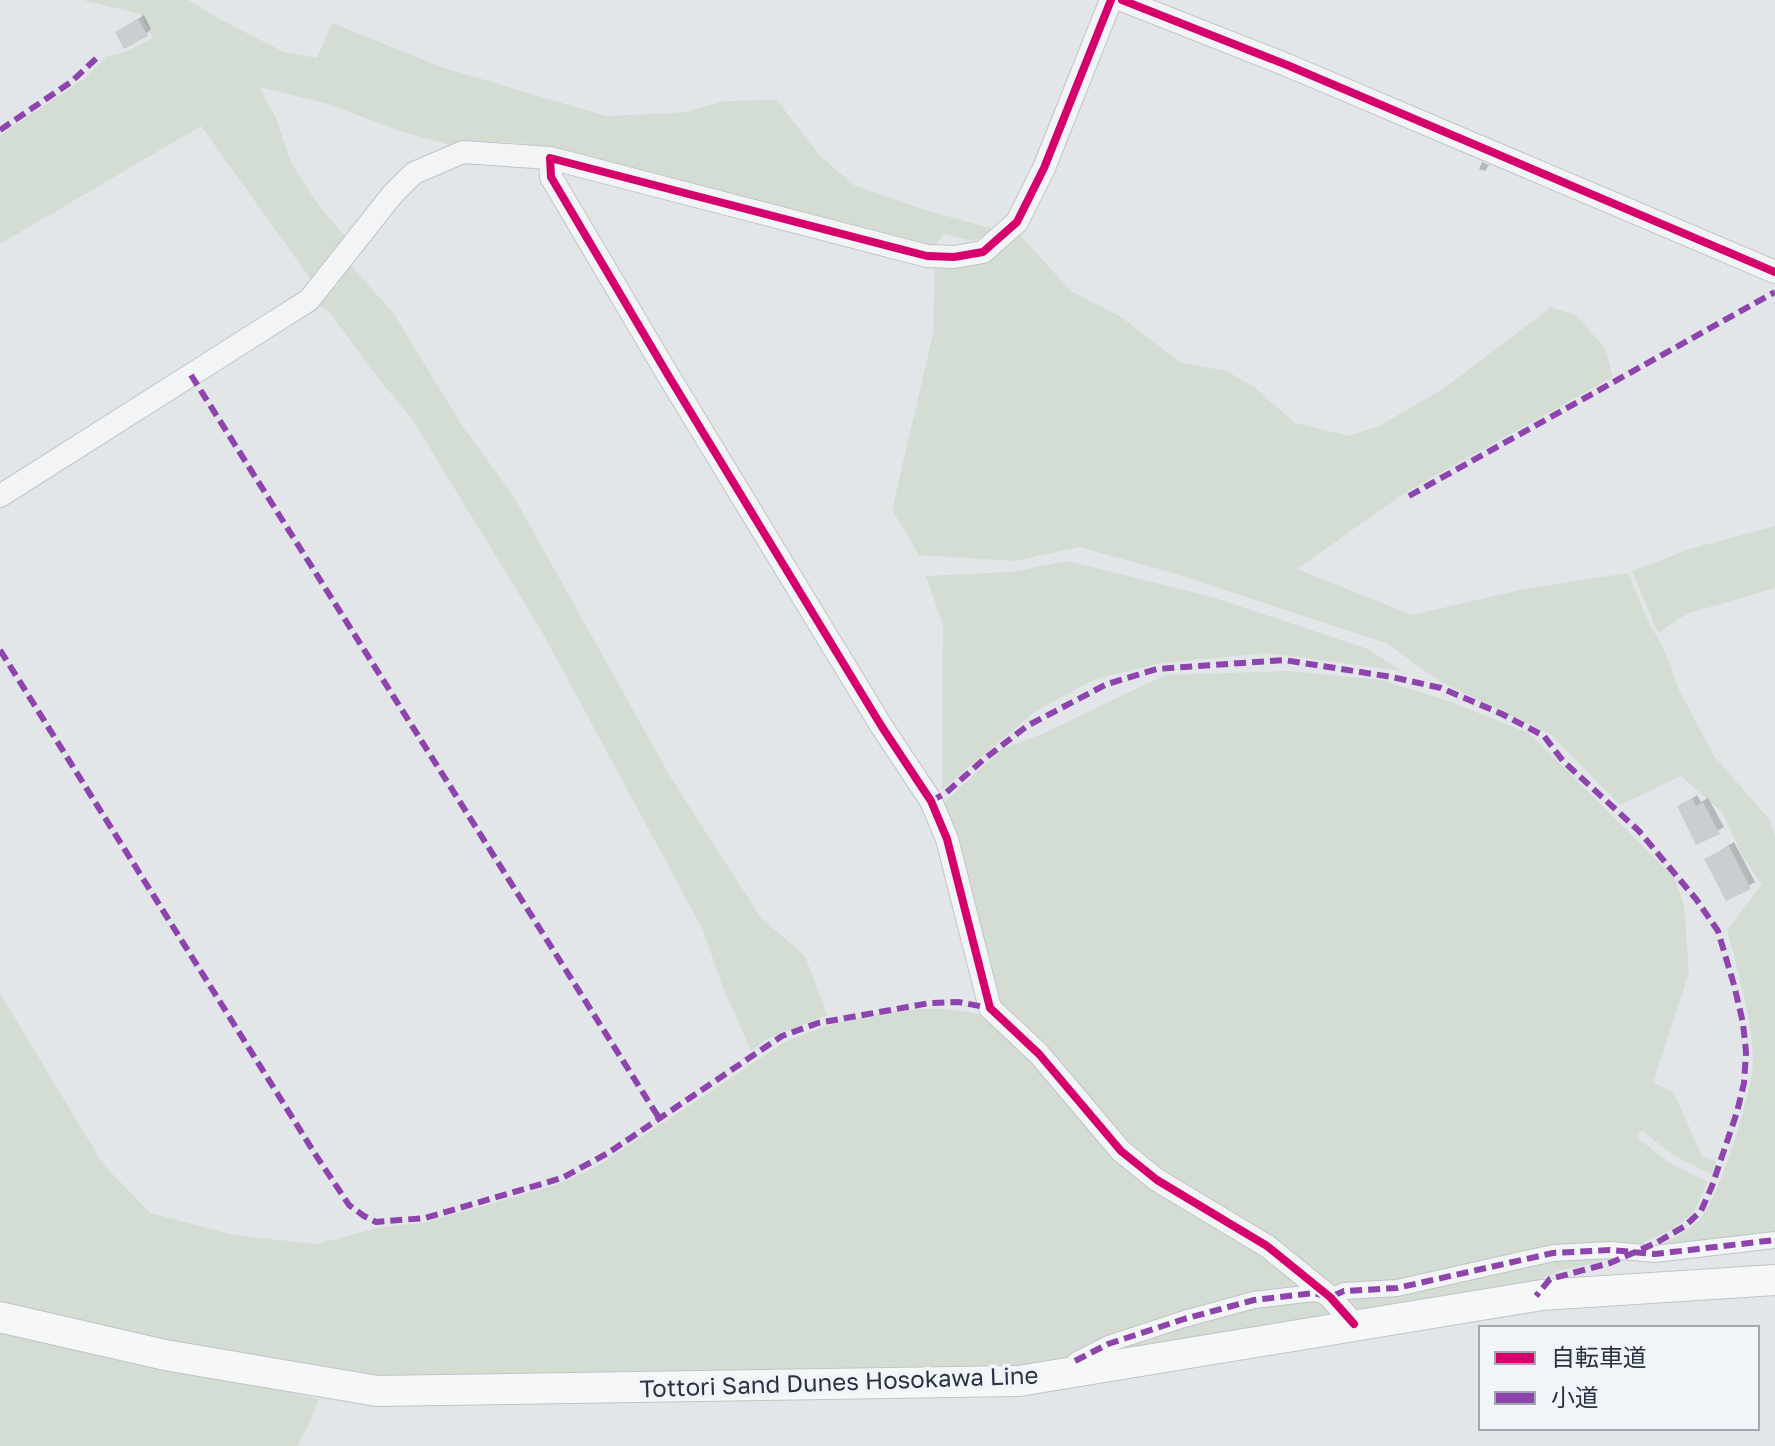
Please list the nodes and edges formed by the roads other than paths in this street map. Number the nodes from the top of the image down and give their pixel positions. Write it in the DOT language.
graph roads {
  1 [pos="1111,0"];
  2 [pos="1122,0"];
  3 [pos="550,158"];
  4 [pos="1775,272"];
  5 [pos="0,496"];
  6 [pos="1775,1240"];
  7 [pos="1775,1280"];
  8 [pos="1330,1297"];
  9 [pos="0,1317"];
  10 [pos="1354,1324"];
  11 [pos="1075,1361"];
  1 -- 3 [label="street"];
  2 -- 4 [label="street"];
  3 -- 5 [label="street"];
  3 -- 8 [label="street"];
  6 -- 8 [label="street"];
  7 -- 10 [label="main road, Tottori Sand Dunes Hosokawa Line"];
  8 -- 10 [label="street"];
  8 -- 11 [label="street"];
  9 -- 10 [label="main road, Tottori Sand Dunes Hosokawa Line"];
}
